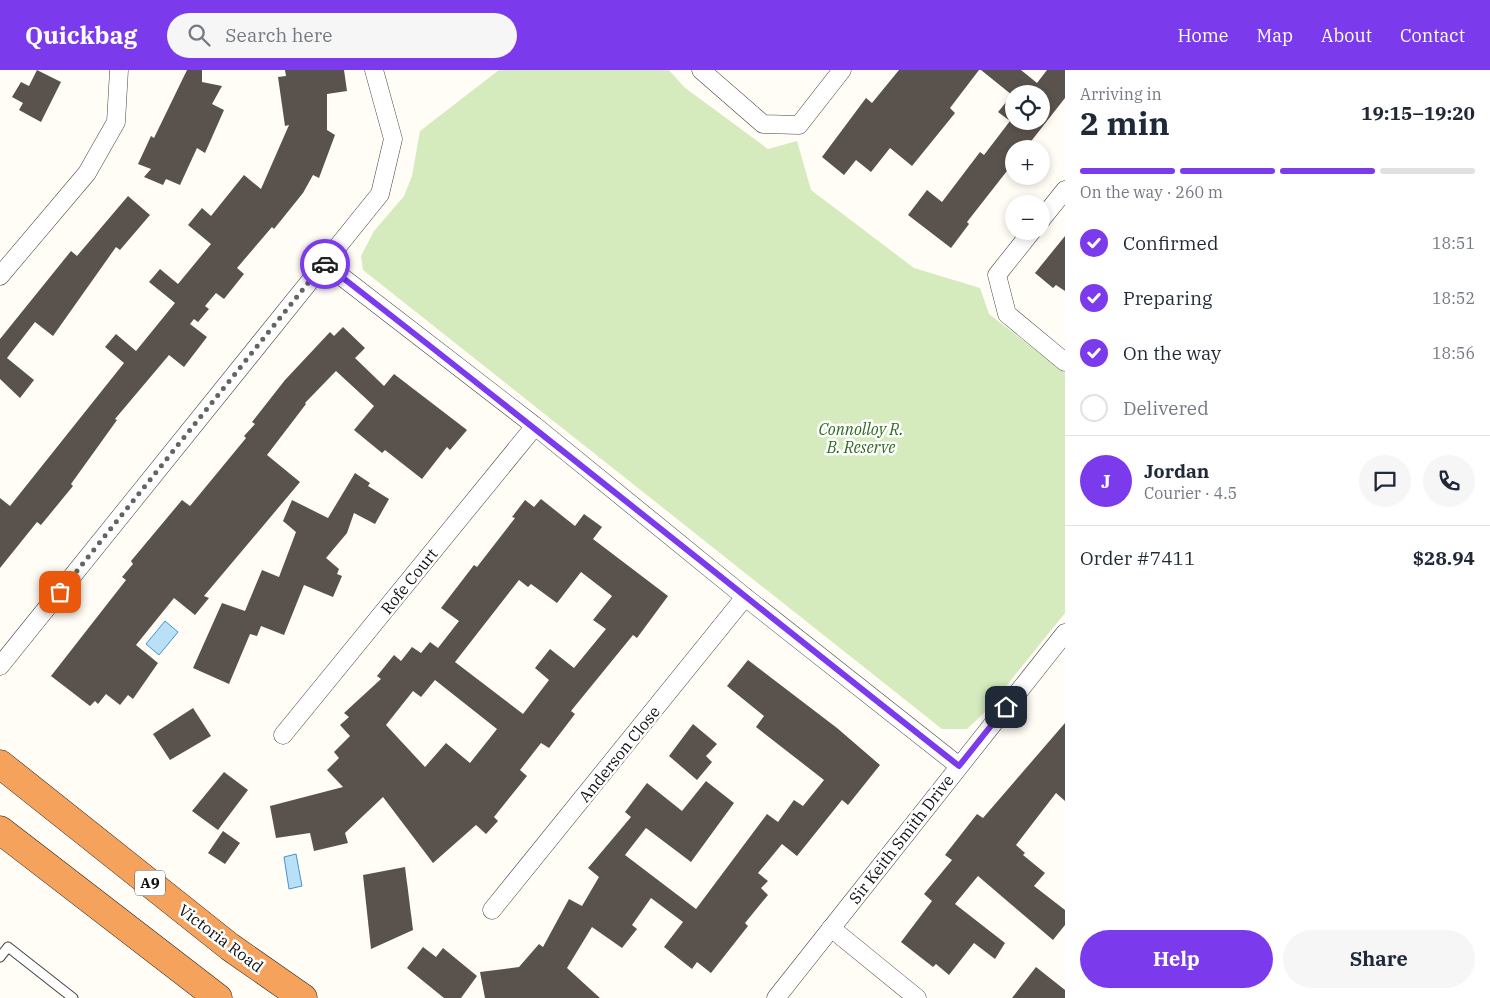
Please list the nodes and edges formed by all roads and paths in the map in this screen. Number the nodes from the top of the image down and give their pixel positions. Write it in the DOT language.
graph roads {
  1 [pos="119,70"];
  2 [pos="374,70"];
  3 [pos="701,70"];
  4 [pos="842,70"];
  5 [pos="1065,190"];
  6 [pos="1050,209"];
  7 [pos="1025,240"];
  8 [pos="324,263"];
  9 [pos="0,276"];
  10 [pos="1065,362"];
  11 [pos="535,426"];
  12 [pos="745,598"];
  13 [pos="1065,633"];
  14 [pos="0,666"];
  15 [pos="283,735"];
  16 [pos="0,764"];
  17 [pos="959,766"];
  18 [pos="0,830"];
  19 [pos="492,910"];
  20 [pos="831,928"];
  21 [pos="0,957"];
  22 [pos="213,995"];
  23 [pos="73,998"];
  24 [pos="303,998"];
  25 [pos="776,998"];
  26 [pos="917,998"];
  1 -- 9 [label="street"];
  2 -- 8 [label="street"];
  3 -- 4 [label="street"];
  5 -- 6 [label="street"];
  7 -- 10 [label="street"];
  8 -- 11 [label="street"];
  8 -- 14 [label="street"];
  11 -- 12 [label="street"];
  11 -- 15 [label="street, Rofe Court"];
  12 -- 17 [label="street"];
  12 -- 19 [label="street, Anderson Close"];
  13 -- 17 [label="street, Sir Keith Smith Drive"];
  16 -- 24 [label="highway, Victoria Road / A9"];
  17 -- 20 [label="street, Sir Keith Smith Drive"];
  18 -- 22 [label="highway"];
  20 -- 25 [label="street, Sir Keith Smith Drive"];
  20 -- 26 [label="street"];
  21 -- 23 [label="lane"];
}
